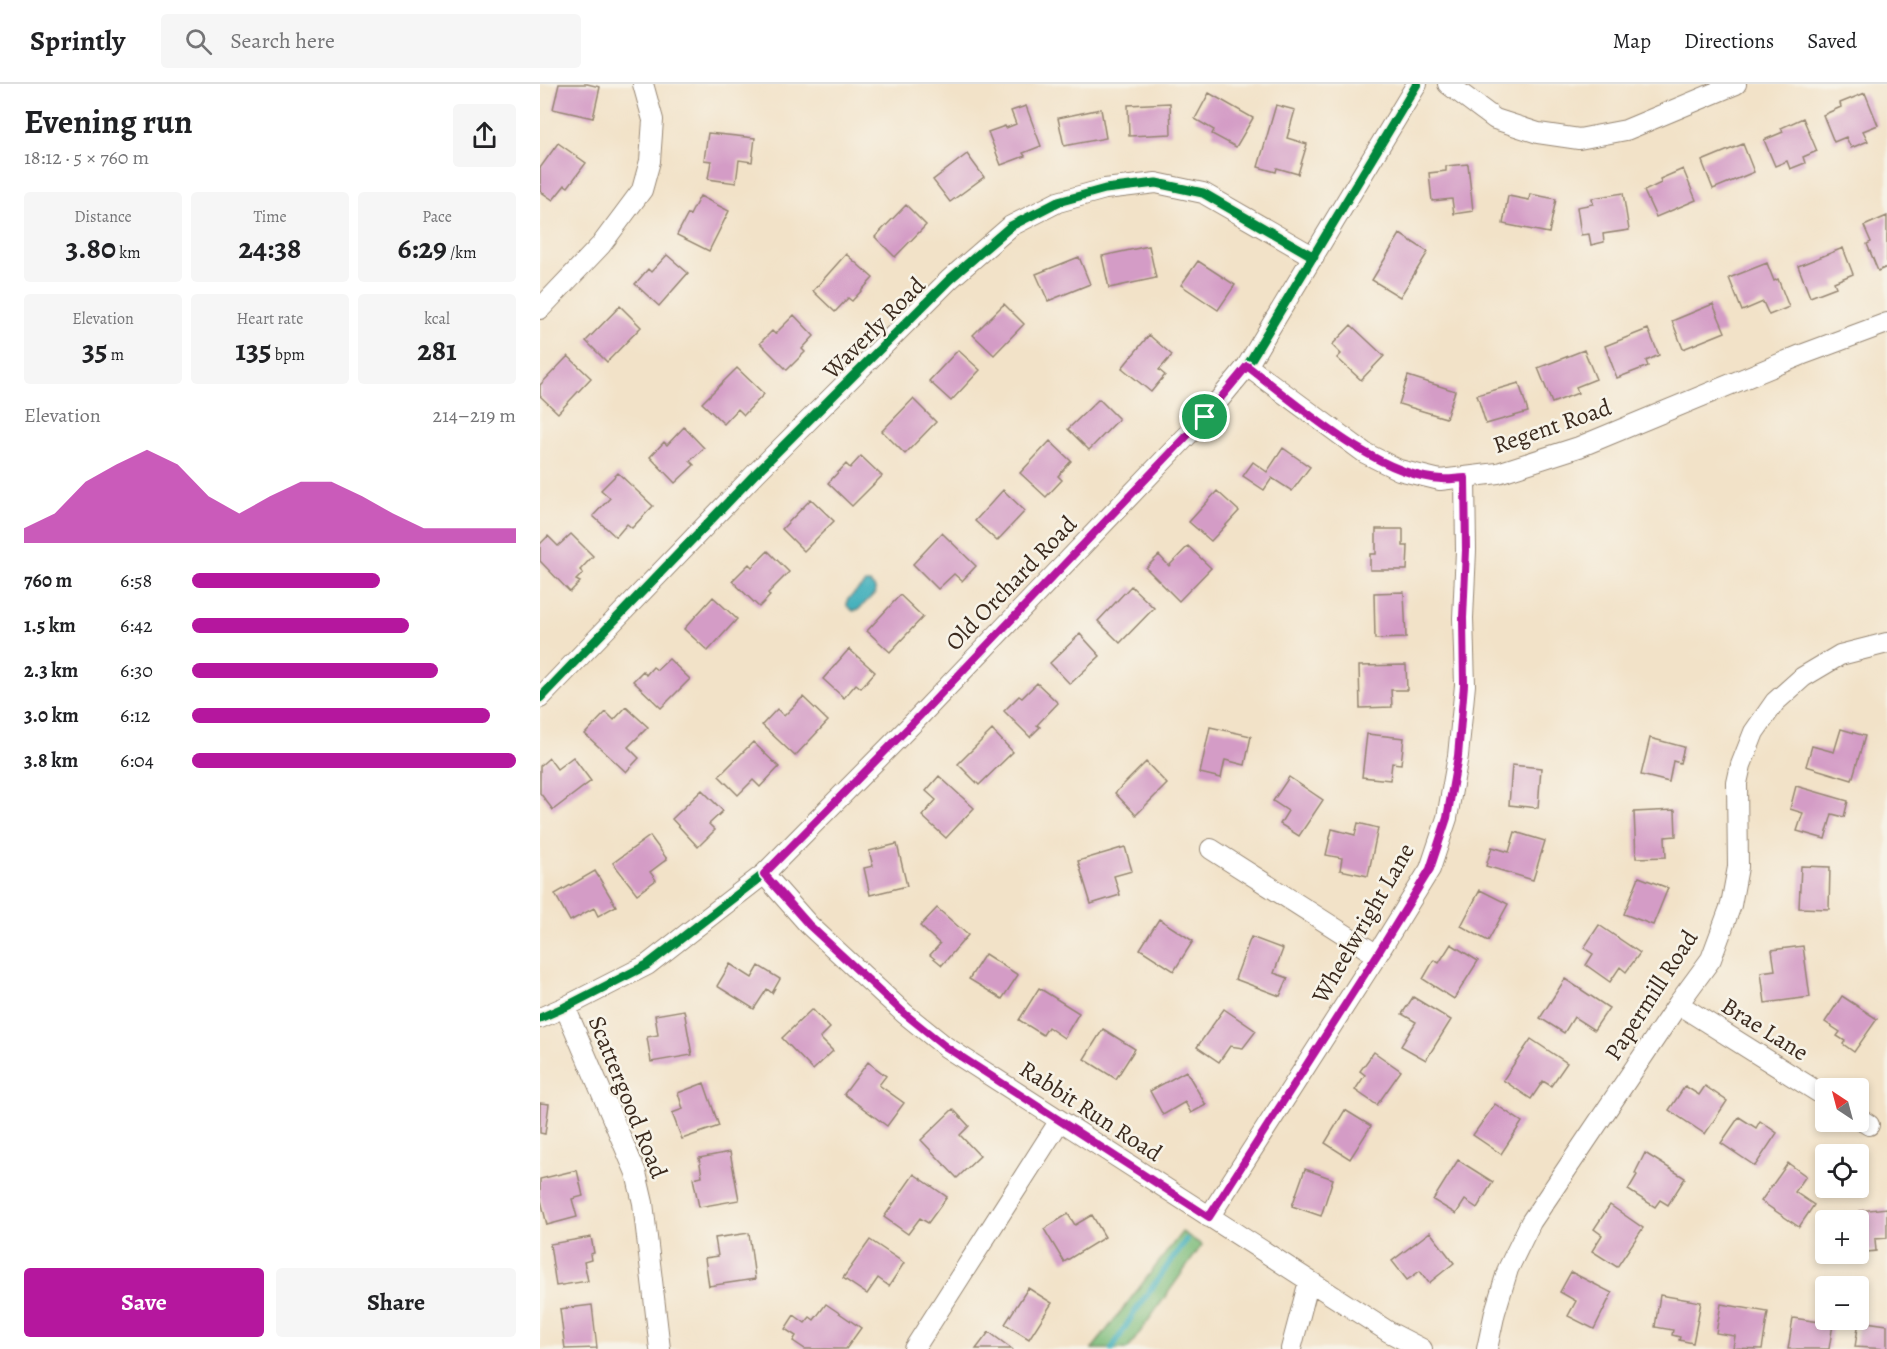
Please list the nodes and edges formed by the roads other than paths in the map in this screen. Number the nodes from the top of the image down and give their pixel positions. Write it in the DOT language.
graph roads {
  1 [pos="643,84"];
  2 [pos="1417,84"];
  3 [pos="1448,84"];
  4 [pos="1736,84"];
  5 [pos="1314,256"];
  6 [pos="540,309"];
  7 [pos="1887,323"];
  8 [pos="1247,366"];
  9 [pos="1465,478"];
  10 [pos="1887,643"];
  11 [pos="540,698"];
  12 [pos="1211,849"];
  13 [pos="764,874"];
  14 [pos="1377,955"];
  15 [pos="1678,1004"];
  16 [pos="564,1007"];
  17 [pos="540,1018"];
  18 [pos="1815,1090"];
  19 [pos="1059,1122"];
  20 [pos="1209,1217"];
  21 [pos="1309,1281"];
  22 [pos="660,1349"];
  23 [pos="914,1349"];
  24 [pos="1291,1349"];
  25 [pos="1422,1349"];
  26 [pos="1487,1349"];
  1 -- 6 [label="street"];
  2 -- 5 [label="street, Old Orchard Road"];
  3 -- 4 [label="street"];
  5 -- 8 [label="street, Old Orchard Road"];
  5 -- 11 [label="street, Waverly Road"];
  7 -- 9 [label="street, Regent Road"];
  8 -- 9 [label="street, Regent Road"];
  8 -- 13 [label="street, Old Orchard Road"];
  9 -- 14 [label="street, Wheelwright Lane"];
  10 -- 15 [label="street, Papermill Road"];
  12 -- 14 [label="street"];
  13 -- 16 [label="street, Old Orchard Road"];
  13 -- 19 [label="street, Rabbit Run Road"];
  14 -- 20 [label="street, Wheelwright Lane"];
  15 -- 18 [label="street, Brae Lane"];
  15 -- 26 [label="street, Papermill Road"];
  16 -- 17 [label="street, Old Orchard Road"];
  16 -- 22 [label="street, Scattergood Road"];
  19 -- 20 [label="street, Rabbit Run Road"];
  19 -- 23 [label="street"];
  20 -- 21 [label="street, Rabbit Run Road"];
  21 -- 24 [label="street"];
  21 -- 25 [label="street, Rabbit Run Road"];
}
